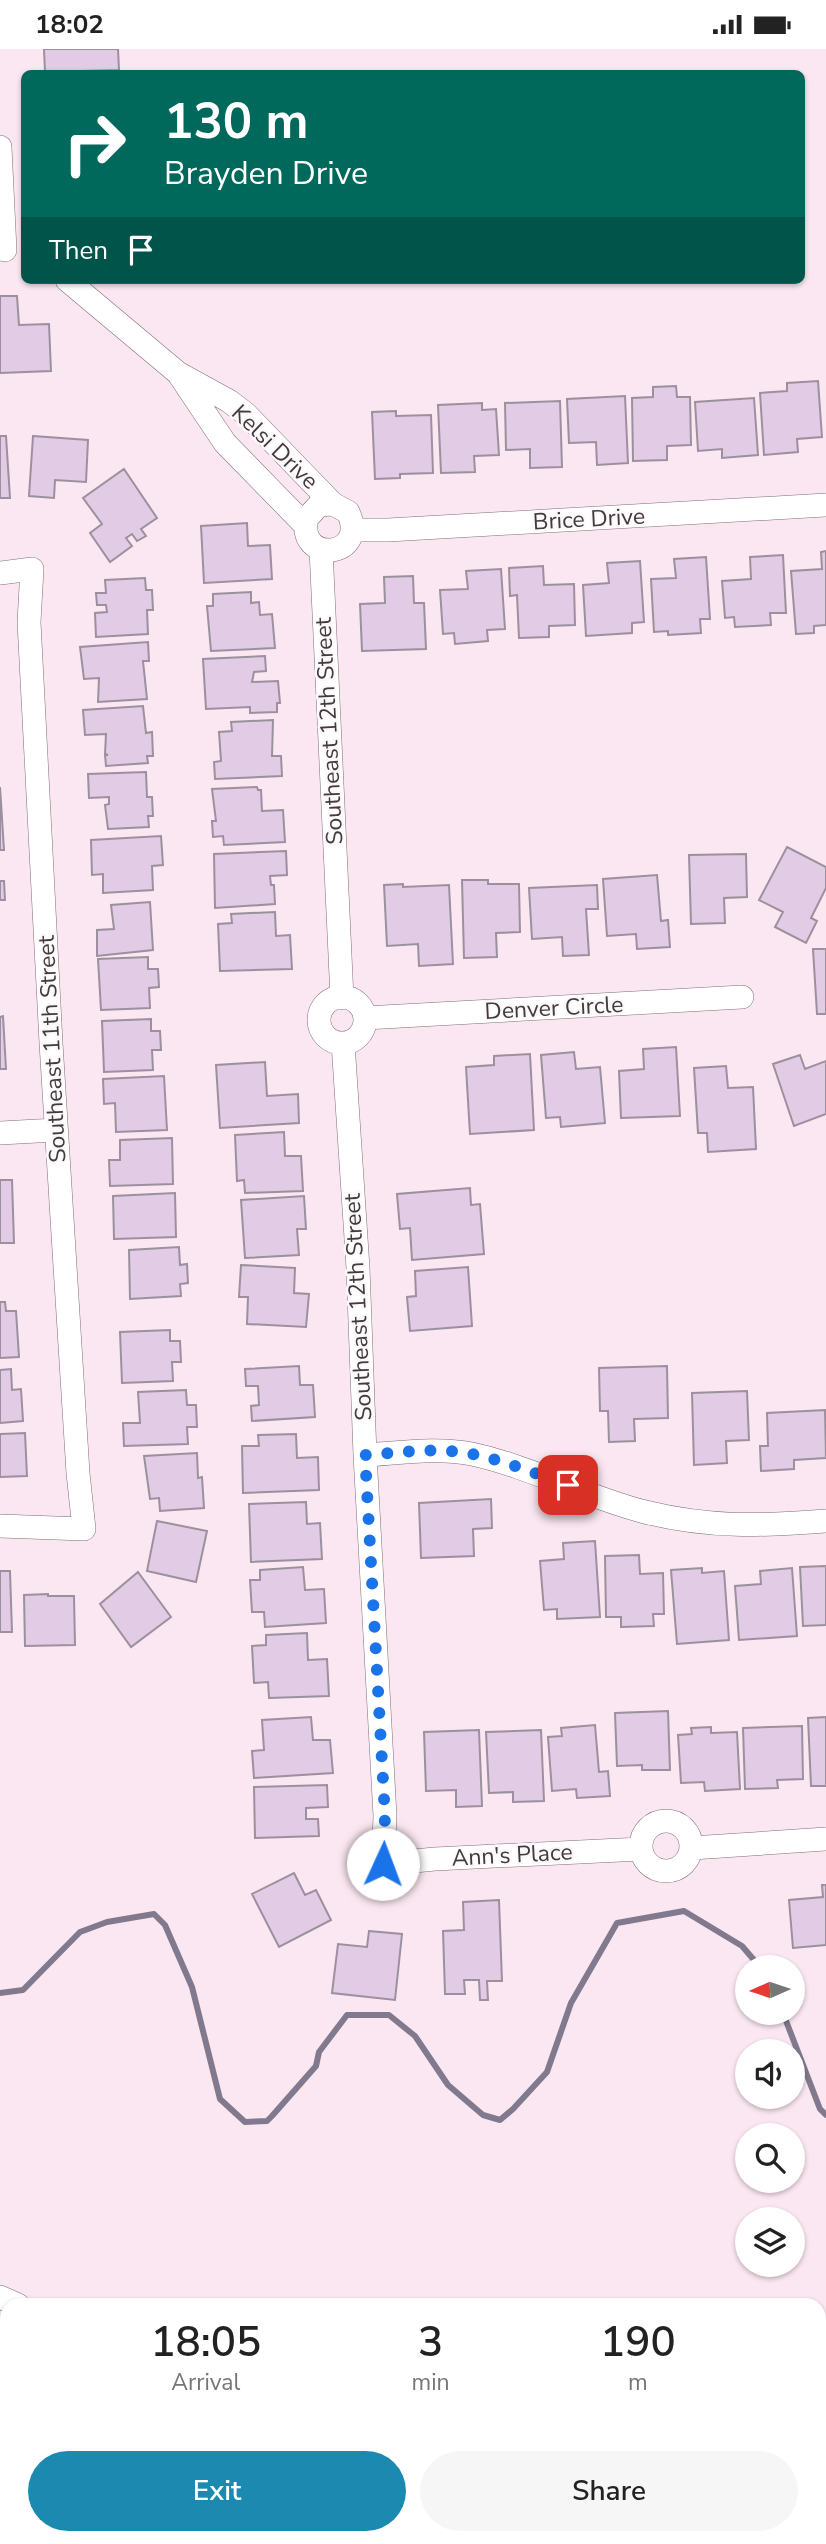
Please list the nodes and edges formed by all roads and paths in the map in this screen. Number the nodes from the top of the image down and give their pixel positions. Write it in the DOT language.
graph roads {
  1 [pos="0,147"];
  2 [pos="10,251"];
  3 [pos="72,284"];
  4 [pos="178,373"];
  5 [pos="333,503"];
  6 [pos="826,505"];
  7 [pos="305,525"];
  8 [pos="353,530"];
  9 [pos="321,549"];
  10 [pos="0,573"];
  11 [pos="342,997"];
  12 [pos="742,997"];
  13 [pos="365,1018"];
  14 [pos="343,1043"];
  15 [pos="56,1131"];
  16 [pos="0,1133"];
  17 [pos="365,1455"];
  18 [pos="826,1521"];
  19 [pos="0,1525"];
  20 [pos="826,1839"];
  21 [pos="692,1848"];
  22 [pos="641,1849"];
  23 [pos="383,1864"];
  1 -- 2 [label="street"];
  3 -- 4 [label="street, Kelsi Drive"];
  4 -- 5 [label="street, Kelsi Drive"];
  4 -- 7 [label="street, Kelsi Drive"];
  5 -- 7 [label="street"];
  5 -- 8 [label="street"];
  6 -- 8 [label="street, Brice Drive"];
  7 -- 9 [label="street"];
  8 -- 9 [label="street"];
  9 -- 11 [label="street, Southeast 12th Street"];
  10 -- 15 [label="street, Southeast 11th Street"];
  11 -- 13 [label="street"];
  11 -- 14 [label="street"];
  12 -- 13 [label="street, Denver Circle"];
  13 -- 14 [label="street"];
  14 -- 17 [label="street, Southeast 12th Street"];
  15 -- 16 [label="street"];
  15 -- 19 [label="street, Southeast 11th Street"];
  17 -- 18 [label="street"];
  17 -- 23 [label="street, Southeast 12th Street"];
  20 -- 21 [label="street"];
  21 -- 22 [label="street"];
  21 -- 22 [label="street"];
  22 -- 23 [label="street, Ann's Place"];
}
